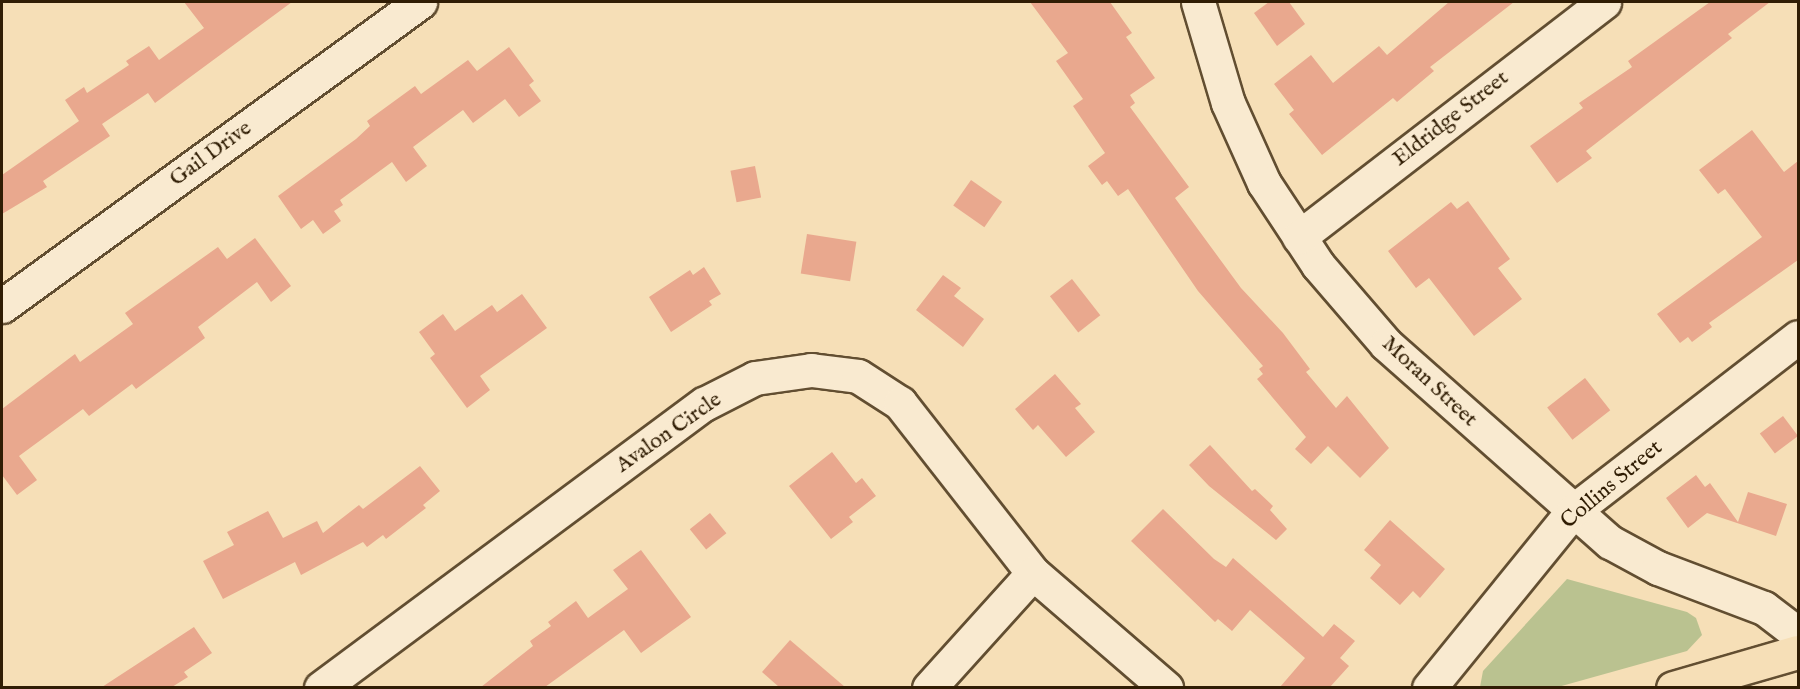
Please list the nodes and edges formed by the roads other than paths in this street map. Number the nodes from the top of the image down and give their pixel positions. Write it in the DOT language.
graph roads {
  1 [pos="420,2"];
  2 [pos="1198,2"];
  3 [pos="1604,2"];
  4 [pos="1299,237"];
  5 [pos="2,306"];
  6 [pos="1798,336"];
  7 [pos="1573,512"];
  8 [pos="1033,573"];
  9 [pos="1798,634"];
  10 [pos="1798,652"];
  11 [pos="321,687"];
  12 [pos="929,687"];
  13 [pos="1166,687"];
  14 [pos="1429,687"];
  15 [pos="1673,687"];
  1 -- 5 [label="street, Gail Drive"];
  2 -- 4 [label="street, Moran Street"];
  3 -- 4 [label="street, Eldridge Street"];
  4 -- 7 [label="street, Moran Street"];
  6 -- 7 [label="street, Collins Street"];
  7 -- 9 [label="street, Moran Street"];
  7 -- 14 [label="street, Collins Street"];
  8 -- 11 [label="street, Avalon Circle"];
  8 -- 12 [label="street"];
  8 -- 13 [label="street, Avalon Circle"];
  10 -- 15 [label="main road"];
}
